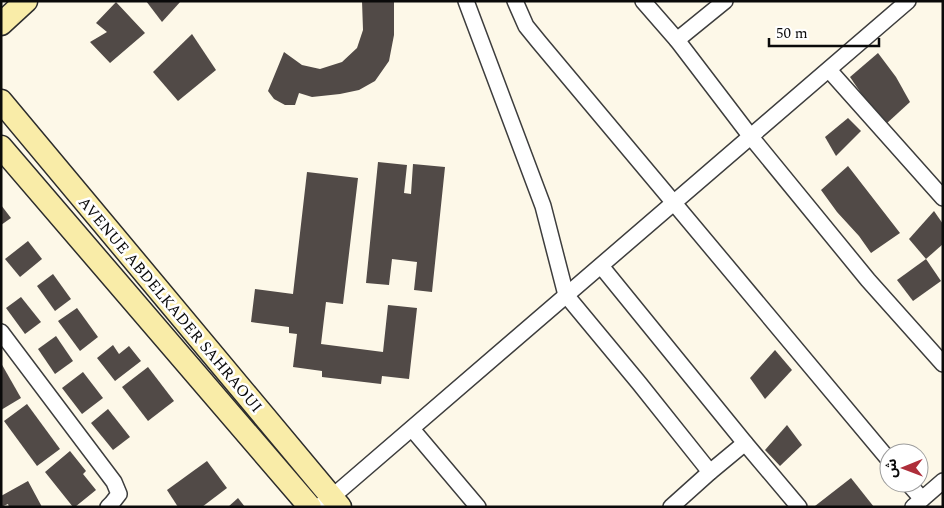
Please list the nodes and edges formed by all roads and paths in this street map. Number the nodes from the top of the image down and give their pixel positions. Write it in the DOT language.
graph roads {
  1 [pos="26,1"];
  2 [pos="466,1"];
  3 [pos="515,1"];
  4 [pos="643,1"];
  5 [pos="724,1"];
  6 [pos="908,1"];
  7 [pos="1,24"];
  8 [pos="677,40"];
  9 [pos="828,70"];
  10 [pos="1,101"];
  11 [pos="751,137"];
  12 [pos="1,147"];
  13 [pos="943,198"];
  14 [pos="674,203"];
  15 [pos="601,266"];
  16 [pos="566,295"];
  17 [pos="1,332"];
  18 [pos="943,364"];
  19 [pos="412,429"];
  20 [pos="744,443"];
  21 [pos="879,448"];
  22 [pos="710,472"];
  23 [pos="943,481"];
  24 [pos="918,503"];
  25 [pos="330,504"];
  26 [pos="673,506"];
  27 [pos="108,507"];
  28 [pos="310,507"];
  29 [pos="478,507"];
  30 [pos="799,507"];
  1 -- 7 [label="main road"];
  2 -- 16 [label="street"];
  3 -- 14 [label="street"];
  4 -- 8 [label="street"];
  5 -- 8 [label="street"];
  6 -- 9 [label="street"];
  8 -- 11 [label="street"];
  9 -- 11 [label="street"];
  9 -- 13 [label="street"];
  10 -- 25 [label="main road, AVENUE ABDELKADER SAHRAOUI"];
  11 -- 14 [label="street"];
  11 -- 18 [label="street"];
  12 -- 28 [label="main road, AVENUE ABDELKADER SAHRAOUI"];
  14 -- 15 [label="street"];
  14 -- 21 [label="street"];
  15 -- 16 [label="street"];
  15 -- 20 [label="street"];
  16 -- 19 [label="street"];
  16 -- 22 [label="street"];
  17 -- 27 [label="street"];
  19 -- 25 [label="street"];
  19 -- 29 [label="street"];
  20 -- 22 [label="street"];
  20 -- 30 [label="street"];
  22 -- 26 [label="street"];
  23 -- 24 [label="street"];
}
